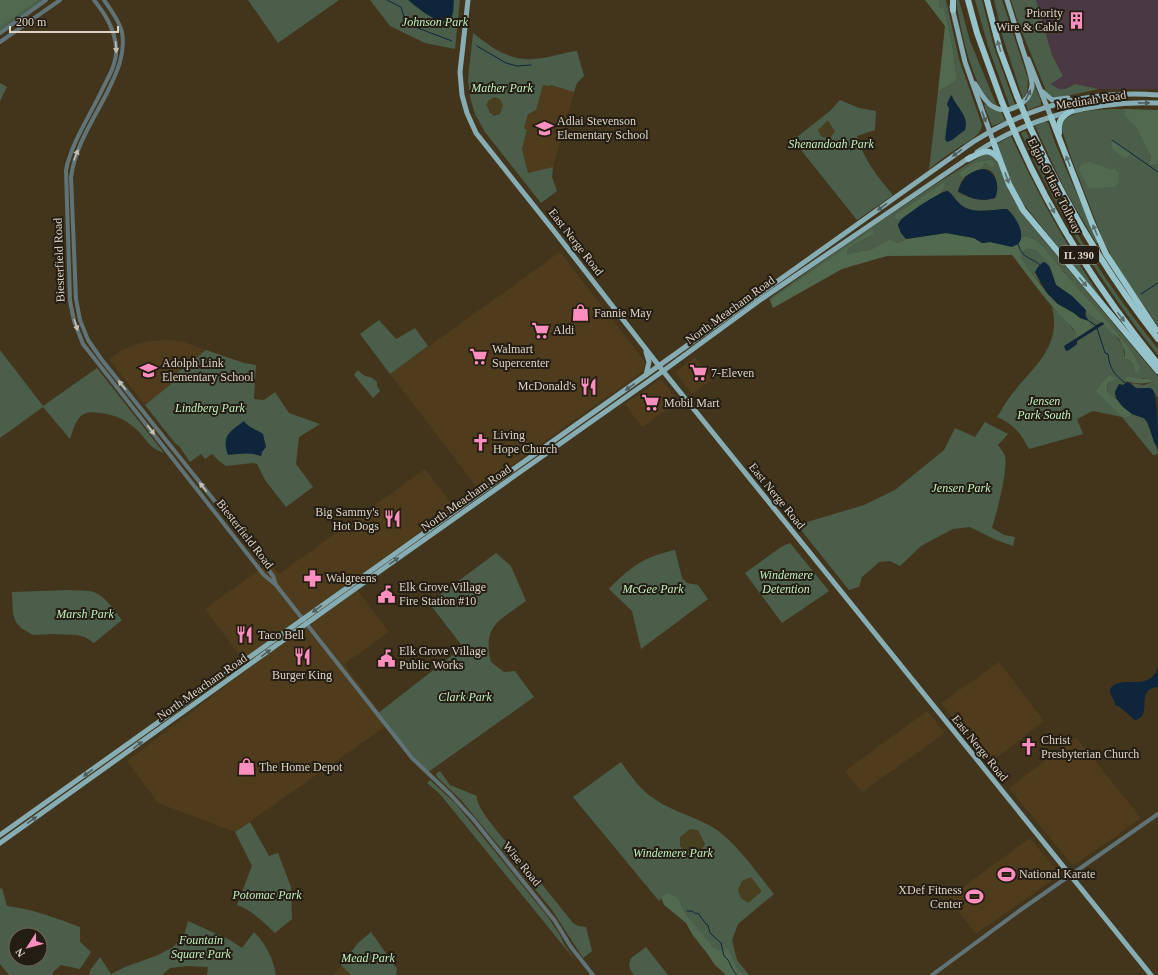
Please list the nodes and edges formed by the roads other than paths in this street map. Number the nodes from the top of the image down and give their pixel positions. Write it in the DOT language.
graph roads {
  1 [pos="46,0"];
  2 [pos="60,0"];
  3 [pos="94,0"];
  4 [pos="104,0"];
  5 [pos="468,0"];
  6 [pos="952,0"];
  7 [pos="968,0"];
  8 [pos="987,0"];
  9 [pos="1007,0"];
  10 [pos="953,10"];
  11 [pos="0,33"];
  12 [pos="1019,38"];
  13 [pos="0,42"];
  14 [pos="970,76"];
  15 [pos="1040,88"];
  16 [pos="1102,95"];
  17 [pos="1158,95"];
  18 [pos="1158,103"];
  19 [pos="1046,106"];
  20 [pos="1071,111"];
  21 [pos="1051,117"];
  22 [pos="1002,124"];
  23 [pos="990,131"];
  24 [pos="1006,134"];
  25 [pos="1060,140"];
  26 [pos="994,141"];
  27 [pos="968,158"];
  28 [pos="1000,160"];
  29 [pos="1158,335"];
  30 [pos="1158,339"];
  31 [pos="646,349"];
  32 [pos="1158,364"];
  33 [pos="661,369"];
  34 [pos="1158,371"];
  35 [pos="646,376"];
  36 [pos="276,585"];
  37 [pos="303,619"];
  38 [pos="307,624"];
  39 [pos="427,774"];
  40 [pos="1158,814"];
  41 [pos="0,835"];
  42 [pos="0,843"];
  43 [pos="1070,876"];
  44 [pos="593,975"];
  45 [pos="932,975"];
  46 [pos="1151,975"];
  1 -- 11 [label="street"];
  2 -- 13 [label="street"];
  3 -- 36 [label="street, Biesterfield Road, one-way"];
  36 -- 4 [label="street, Biesterfield Road, one-way"];
  5 -- 31 [label="main road, East Nerge Road"];
  6 -- 10 [label="highway"];
  7 -- 32 [label="highway, Elgin-O'Hare Tollway / IL 390, one-way, bridge"];
  30 -- 8 [label="highway, Elgin-O'Hare Tollway / IL 390, one-way, bridge"];
  9 -- 12 [label="main road"];
  10 -- 14 [label="main road"];
  14 -- 12 [label="main road, one-way"];
  12 -- 15 [label="main road"];
  14 -- 23 [label="main road, one-way"];
  15 -- 16 [label="main road"];
  15 -- 19 [label="main road"];
  16 -- 17 [label="main road, Medinah Road"];
  16 -- 19 [label="main road, Medinah Road"];
  20 -- 18 [label="main road, Medinah Road, one-way"];
  19 -- 21 [label="main road"];
  19 -- 22 [label="main road, Medinah Road"];
  20 -- 21 [label="main road, Medinah Road"];
  20 -- 25 [label="highway"];
  21 -- 24 [label="main road, Medinah Road"];
  21 -- 25 [label="highway"];
  22 -- 23 [label="main road, North Meacham Road"];
  23 -- 26 [label="main road"];
  23 -- 33 [label="main road, North Meacham Road, one-way"];
  24 -- 26 [label="main road, North Meacham Road"];
  29 -- 25 [label="highway, one-way"];
  26 -- 27 [label="main road, North Meacham Road"];
  26 -- 28 [label="highway"];
  27 -- 28 [label="highway"];
  27 -- 33 [label="main road, North Meacham Road"];
  28 -- 34 [label="highway, one-way"];
  31 -- 33 [label="main road, East Nerge Road"];
  31 -- 35 [label="main road"];
  33 -- 35 [label="main road, North Meacham Road"];
  38 -- 33 [label="main road, North Meacham Road, one-way"];
  33 -- 43 [label="main road, East Nerge Road"];
  35 -- 37 [label="main road, North Meacham Road, one-way"];
  36 -- 37 [label="street, Biesterfield Road"];
  37 -- 38 [label="street, Biesterfield Road"];
  37 -- 41 [label="main road, North Meacham Road, one-way"];
  38 -- 39 [label="street, Biesterfield Road"];
  42 -- 38 [label="main road, North Meacham Road, one-way"];
  39 -- 44 [label="street, Wise Road"];
  40 -- 43 [label="street"];
  43 -- 45 [label="street"];
  43 -- 46 [label="main road, East Nerge Road"];
}
